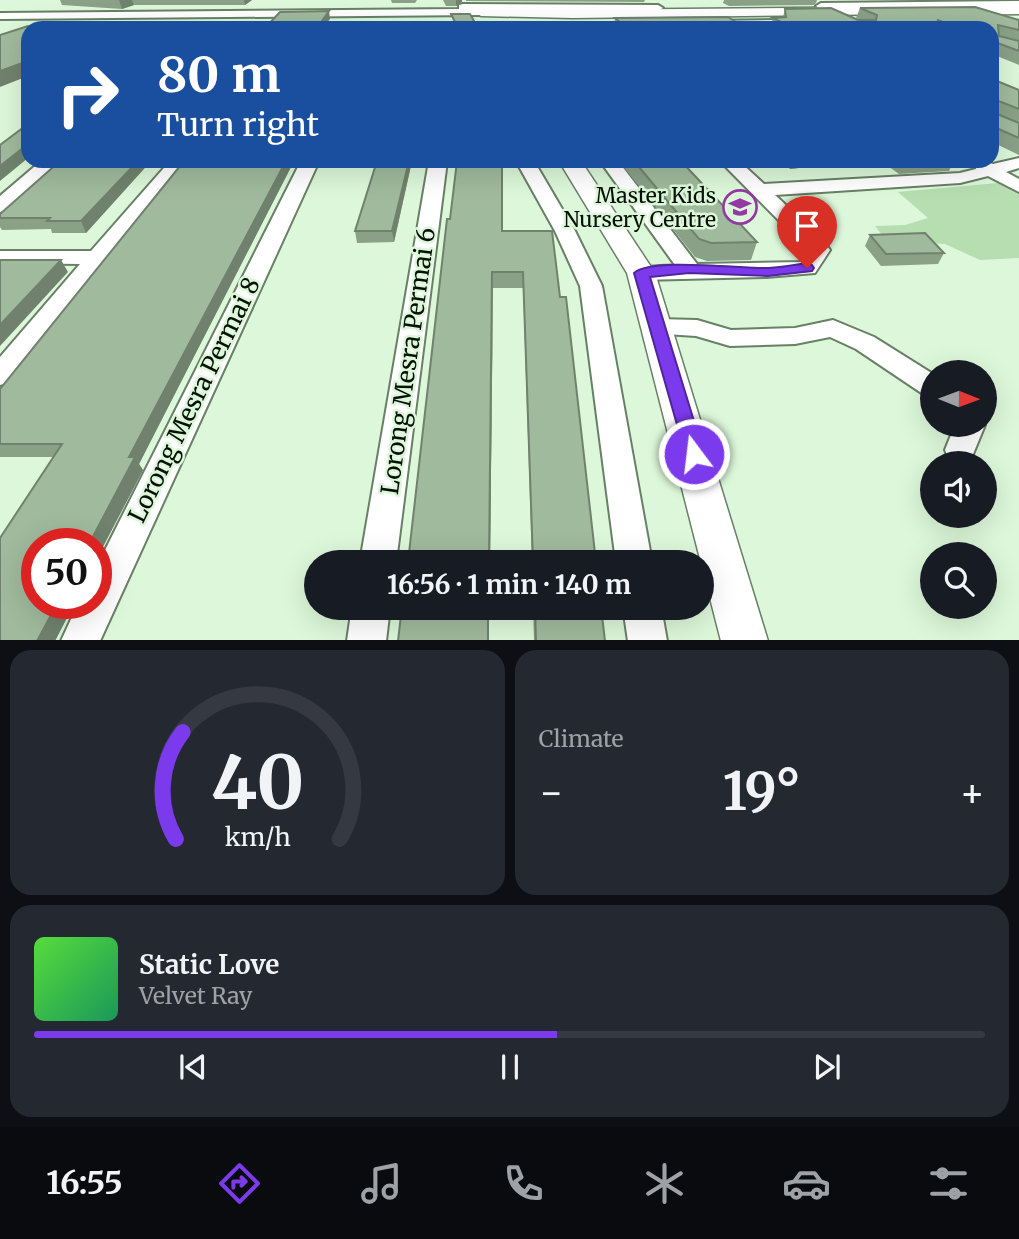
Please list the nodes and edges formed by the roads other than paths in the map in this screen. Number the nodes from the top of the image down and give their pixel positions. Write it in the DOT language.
graph roads {
  1 [pos="213,0"];
  2 [pos="1019,4"];
  3 [pos="378,5"];
  4 [pos="961,5"];
  5 [pos="516,7"];
  6 [pos="597,7"];
  7 [pos="239,8"];
  8 [pos="658,8"];
  9 [pos="825,9"];
  10 [pos="878,9"];
  11 [pos="53,10"];
  12 [pos="1019,10"];
  13 [pos="96,12"];
  14 [pos="195,12"];
  15 [pos="715,13"];
  16 [pos="572,14"];
  17 [pos="0,16"];
  18 [pos="986,16"];
  19 [pos="489,19"];
  20 [pos="727,21"];
  21 [pos="850,21"];
  22 [pos="878,21"];
  23 [pos="1007,24"];
  24 [pos="999,153"];
  25 [pos="1019,163"];
  26 [pos="999,164"];
  27 [pos="43,168"];
  28 [pos="173,168"];
  29 [pos="307,168"];
  30 [pos="437,168"];
  31 [pos="529,168"];
  32 [pos="574,168"];
  33 [pos="614,168"];
  34 [pos="736,168"];
  35 [pos="883,168"];
  36 [pos="976,168"];
  37 [pos="986,168"];
  38 [pos="902,181"];
  39 [pos="1019,186"];
  40 [pos="760,190"];
  41 [pos="0,206"];
  42 [pos="0,257"];
  43 [pos="99,258"];
  44 [pos="689,269"];
  45 [pos="642,273"];
  46 [pos="658,327"];
  47 [pos="1,373"];
  48 [pos="920,379"];
  49 [pos="380,550"];
  50 [pos="632,550"];
  51 [pos="369,620"];
  52 [pos="644,620"];
  53 [pos="80,640"];
  54 [pos="366,640"];
  55 [pos="648,640"];
  56 [pos="745,640"];
  1 -- 14 [label="street"];
  2 -- 4 [label="street"];
  3 -- 5 [label="street"];
  3 -- 14 [label="street"];
  3 -- 19 [label="street"];
  4 -- 10 [label="main road"];
  4 -- 12 [label="main road"];
  4 -- 18 [label="street"];
  5 -- 6 [label="street"];
  5 -- 16 [label="main road"];
  5 -- 19 [label="main road"];
  6 -- 8 [label="street"];
  6 -- 15 [label="main road"];
  6 -- 16 [label="main road"];
  7 -- 14 [label="street"];
  9 -- 10 [label="main road"];
  9 -- 15 [label="main road"];
  9 -- 21 [label="street"];
  10 -- 18 [label="street"];
  10 -- 22 [label="street"];
  11 -- 13 [label="street"];
  13 -- 14 [label="street"];
  13 -- 17 [label="street"];
  15 -- 20 [label="street"];
  16 -- 19 [label="main road"];
  18 -- 23 [label="street"];
  24 -- 25 [label="street"];
  25 -- 26 [label="street"];
  27 -- 41 [label="street"];
  28 -- 43 [label="street"];
  29 -- 53 [label="street, Lorong Mesra Permai 8"];
  30 -- 49 [label="street, Lorong Mesra Permai 6"];
  31 -- 50 [label="street"];
  32 -- 45 [label="main road"];
  33 -- 44 [label="street"];
  34 -- 40 [label="street"];
  35 -- 38 [label="street"];
  36 -- 38 [label="street"];
  37 -- 39 [label="street"];
  38 -- 40 [label="street"];
  40 -- 44 [label="street"];
  42 -- 43 [label="street"];
  43 -- 47 [label="street"];
  44 -- 45 [label="street"];
  45 -- 46 [label="main road"];
  46 -- 48 [label="street"];
  46 -- 56 [label="main road"];
  51 -- 54 [label="street"];
  52 -- 55 [label="street"];
}
